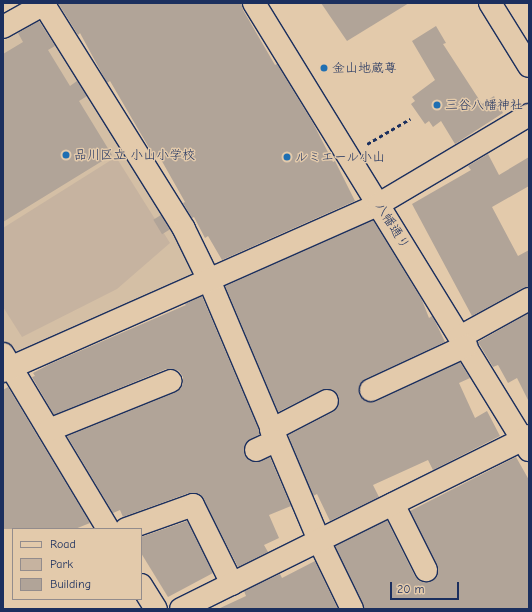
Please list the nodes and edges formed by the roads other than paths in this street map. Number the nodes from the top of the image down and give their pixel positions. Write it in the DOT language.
graph roads {
  1 [pos="45,3"];
  2 [pos="490,3"];
  3 [pos="257,4"];
  4 [pos="3,27"];
  5 [pos="529,66"];
  6 [pos="529,115"];
  7 [pos="379,204"];
  8 [pos="209,280"];
  9 [pos="529,299"];
  10 [pos="463,342"];
  11 [pos="6,364"];
  12 [pos="171,381"];
  13 [pos="371,390"];
  14 [pos="327,401"];
  15 [pos="49,430"];
  16 [pos="268,441"];
  17 [pos="527,442"];
  18 [pos="393,504"];
  19 [pos="107,528"];
  20 [pos="129,528"];
  21 [pos="319,541"];
  22 [pos="426,570"];
  23 [pos="232,584"];
  24 [pos="142,587"];
  25 [pos="156,609"];
  26 [pos="181,609"];
  27 [pos="352,609"];
  1 -- 4 [label="street"];
  1 -- 8 [label="street"];
  2 -- 5 [label="street"];
  3 -- 7 [label="street, 八幡通り"];
  6 -- 7 [label="street"];
  7 -- 8 [label="street"];
  7 -- 10 [label="street, 八幡通り"];
  8 -- 11 [label="street"];
  8 -- 16 [label="street"];
  9 -- 10 [label="street"];
  10 -- 13 [label="street"];
  10 -- 17 [label="street, 八幡通り"];
  11 -- 15 [label="street"];
  12 -- 15 [label="street"];
  14 -- 16 [label="street"];
  15 -- 19 [label="street"];
  16 -- 21 [label="street"];
  17 -- 18 [label="street"];
  18 -- 21 [label="street"];
  18 -- 22 [label="street"];
  20 -- 23 [label="street"];
  21 -- 23 [label="street"];
  21 -- 27 [label="street"];
  23 -- 26 [label="street"];
  24 -- 25 [label="street"];
}
